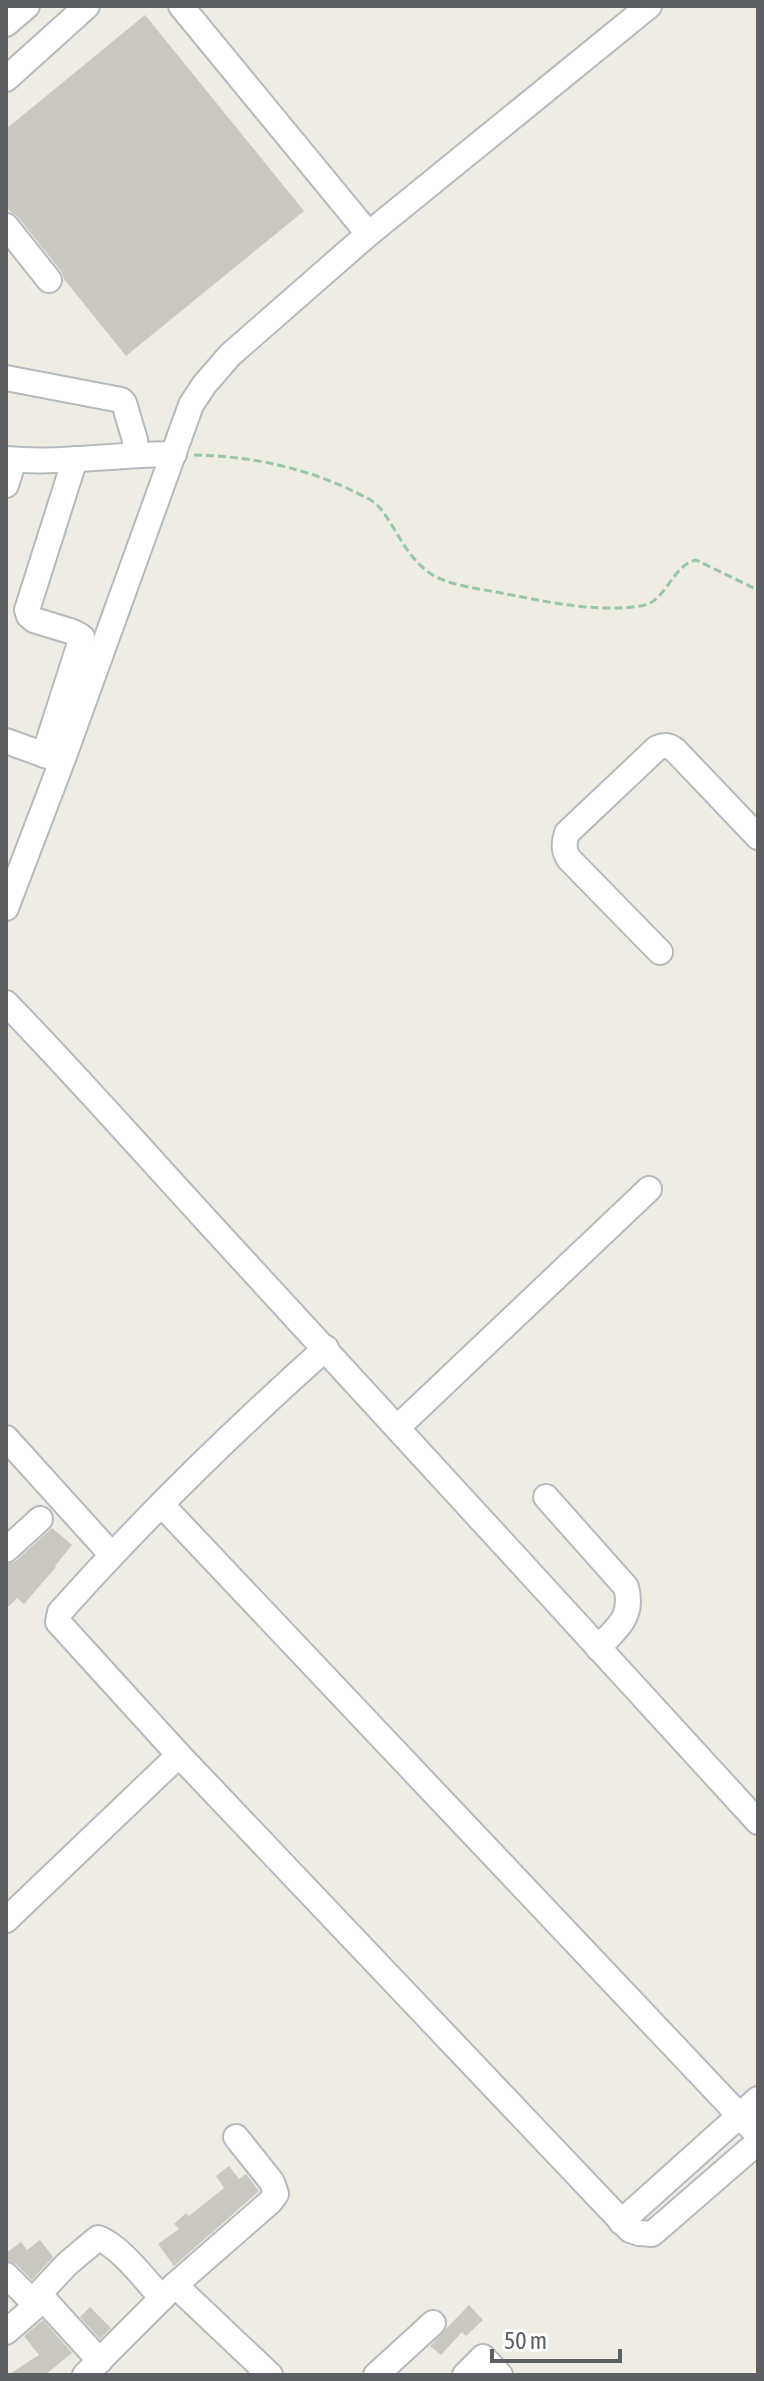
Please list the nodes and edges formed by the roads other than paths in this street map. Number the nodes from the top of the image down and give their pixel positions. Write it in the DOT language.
graph roads {
  1 [pos="27,6"];
  2 [pos="87,6"];
  3 [pos="181,6"];
  4 [pos="649,6"];
  5 [pos="6,24"];
  6 [pos="6,79"];
  7 [pos="6,226"];
  8 [pos="366,236"];
  9 [pos="49,280"];
  10 [pos="6,378"];
  11 [pos="135,454"];
  12 [pos="174,454"];
  13 [pos="10,459"];
  14 [pos="75,459"];
  15 [pos="6,485"];
  16 [pos="6,741"];
  17 [pos="53,758"];
  18 [pos="758,837"];
  19 [pos="6,908"];
  20 [pos="660,952"];
  21 [pos="6,1003"];
  22 [pos="649,1189"];
  23 [pos="326,1348"];
  24 [pos="398,1427"];
  25 [pos="6,1438"];
  26 [pos="546,1497"];
  27 [pos="162,1505"];
  28 [pos="40,1519"];
  29 [pos="6,1550"];
  30 [pos="111,1554"];
  31 [pos="598,1648"];
  32 [pos="179,1755"];
  33 [pos="758,1822"];
  34 [pos="6,1920"];
  35 [pos="750,2107"];
  36 [pos="758,2135"];
  37 [pos="236,2137"];
  38 [pos="758,2142"];
  39 [pos="621,2222"];
  40 [pos="6,2275"];
  41 [pos="168,2292"];
  42 [pos="41,2296"];
  43 [pos="433,2323"];
  44 [pos="6,2332"];
  45 [pos="92,2368"];
  46 [pos="270,2375"];
  47 [pos="376,2375"];
  48 [pos="465,2375"];
  49 [pos="500,2375"];
  1 -- 5 [label="street"];
  2 -- 6 [label="street"];
  3 -- 8 [label="street"];
  4 -- 8 [label="street"];
  7 -- 9 [label="street"];
  8 -- 12 [label="street"];
  10 -- 11 [label="street"];
  11 -- 12 [label="street"];
  11 -- 14 [label="street"];
  12 -- 17 [label="street"];
  13 -- 14 [label="street"];
  13 -- 15 [label="street"];
  14 -- 17 [label="street"];
  16 -- 17 [label="street"];
  17 -- 19 [label="street"];
  18 -- 20 [label="street"];
  21 -- 23 [label="street"];
  22 -- 24 [label="street"];
  23 -- 24 [label="street"];
  23 -- 27 [label="street"];
  24 -- 31 [label="street"];
  25 -- 30 [label="street"];
  26 -- 31 [label="street"];
  27 -- 30 [label="street"];
  27 -- 35 [label="street"];
  28 -- 29 [label="street"];
  30 -- 32 [label="street"];
  31 -- 33 [label="street"];
  32 -- 34 [label="street"];
  32 -- 39 [label="street"];
  35 -- 36 [label="street"];
  35 -- 39 [label="street"];
  37 -- 41 [label="street"];
  38 -- 39 [label="street"];
  40 -- 42 [label="street"];
  41 -- 42 [label="street"];
  41 -- 45 [label="street"];
  41 -- 46 [label="street"];
  42 -- 44 [label="street"];
  42 -- 45 [label="street"];
  43 -- 47 [label="street"];
  48 -- 49 [label="street"];
}
